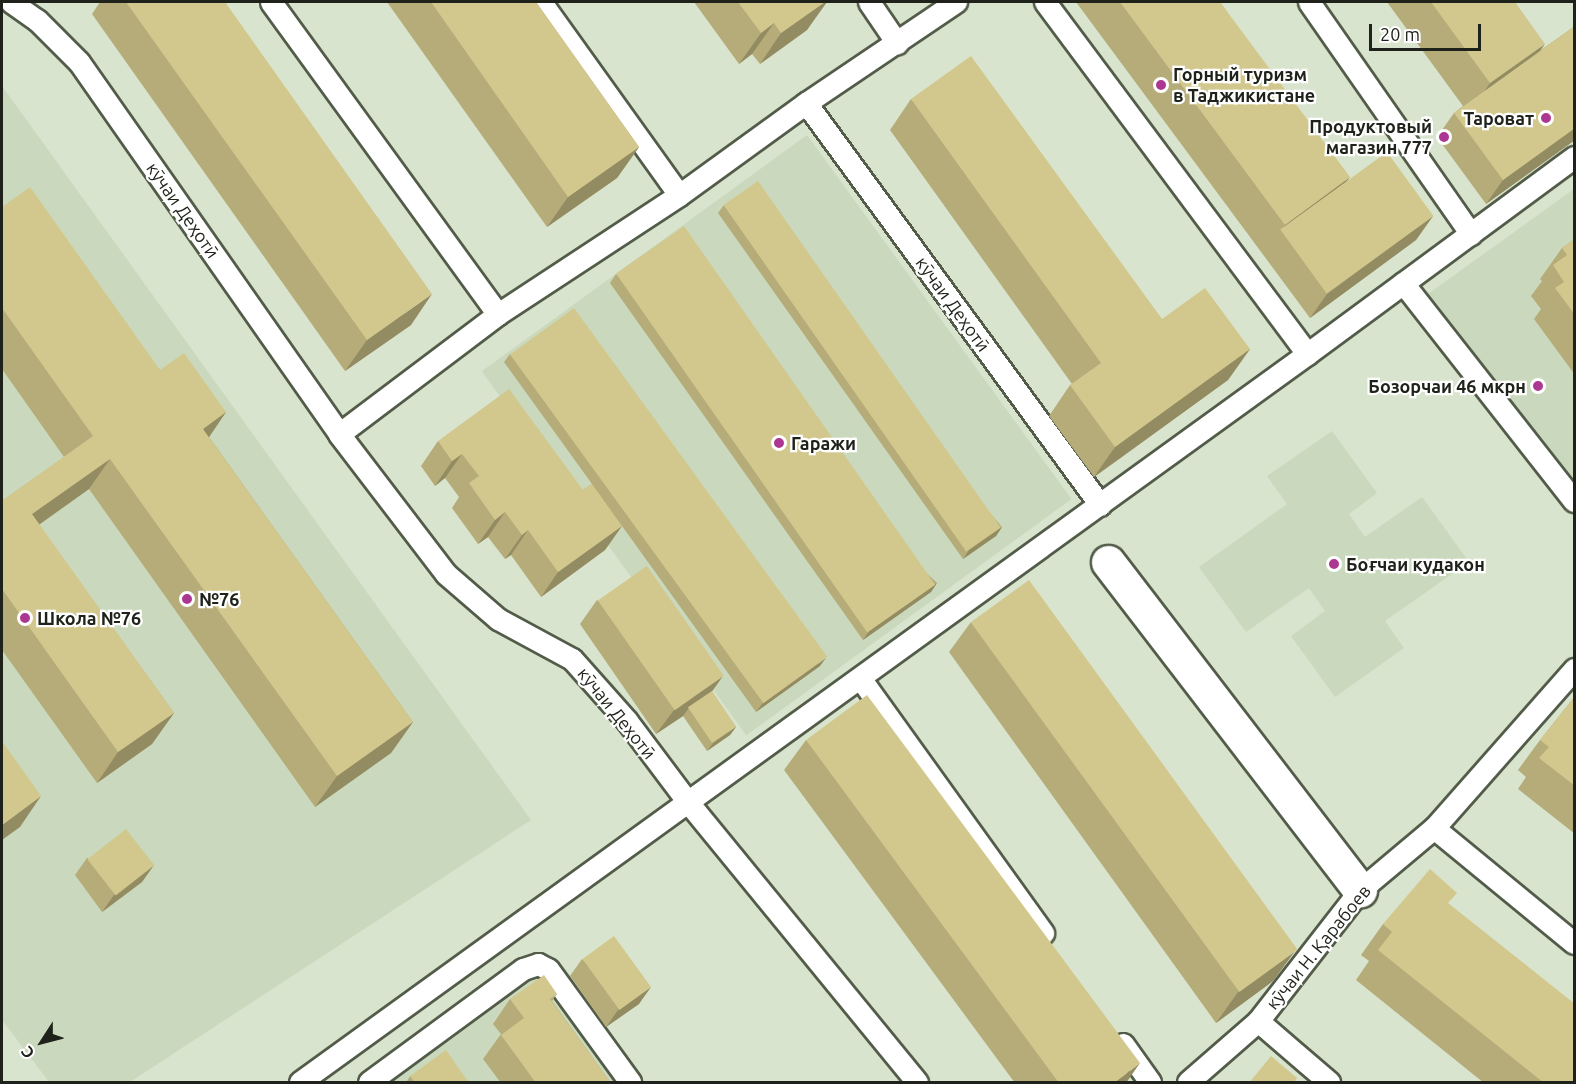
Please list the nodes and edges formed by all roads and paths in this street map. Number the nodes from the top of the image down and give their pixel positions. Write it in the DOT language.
graph roads {
  1 [pos="11,2"];
  2 [pos="271,2"];
  3 [pos="541,2"];
  4 [pos="869,2"];
  5 [pos="956,2"];
  6 [pos="1045,2"];
  7 [pos="1309,2"];
  8 [pos="897,43"];
  9 [pos="806,103"];
  10 [pos="1575,157"];
  11 [pos="679,195"];
  12 [pos="1471,234"];
  13 [pos="1403,283"];
  14 [pos="498,314"];
  15 [pos="1307,354"];
  16 [pos="339,434"];
  17 [pos="1575,501"];
  18 [pos="1100,505"];
  19 [pos="1108,562"];
  20 [pos="1575,669"];
  21 [pos="860,678"];
  22 [pos="687,801"];
  23 [pos="1434,828"];
  24 [pos="1360,890"];
  25 [pos="1575,944"];
  26 [pos="1054,948"];
  27 [pos="1258,1021"];
  28 [pos="1109,1025"];
  29 [pos="373,1081"];
  30 [pos="300,1083"];
  31 [pos="630,1083"];
  32 [pos="917,1083"];
  33 [pos="1150,1083"];
  34 [pos="1188,1083"];
  35 [pos="1329,1083"];
  1 -- 16 [label="lane, кӯчаи Деҳотӣ"];
  2 -- 14 [label="lane"];
  3 -- 11 [label="lane"];
  4 -- 8 [label="lane"];
  5 -- 8 [label="lane"];
  6 -- 15 [label="lane"];
  7 -- 12 [label="lane"];
  8 -- 9 [label="lane"];
  9 -- 11 [label="lane"];
  9 -- 18 [label="lane, кӯчаи Деҳотӣ"];
  10 -- 12 [label="lane"];
  11 -- 14 [label="lane"];
  12 -- 13 [label="lane"];
  13 -- 15 [label="lane"];
  13 -- 17 [label="lane"];
  14 -- 16 [label="lane"];
  15 -- 18 [label="lane"];
  16 -- 22 [label="lane, кӯчаи Деҳотӣ"];
  18 -- 21 [label="lane"];
  19 -- 24 [label="street"];
  20 -- 23 [label="lane, кӯчаи Н. Қарабоев"];
  21 -- 22 [label="lane"];
  21 -- 26 [label="lane"];
  22 -- 30 [label="lane"];
  22 -- 32 [label="lane, кӯчаи Деҳотӣ"];
  23 -- 24 [label="lane, кӯчаи Н. Қарабоев"];
  23 -- 25 [label="lane"];
  24 -- 27 [label="lane, кӯчаи Н. Қарабоев"];
  27 -- 34 [label="lane, кӯчаи Н. Қарабоев"];
  27 -- 35 [label="lane, кӯчаи Н. Қарабоев"];
  28 -- 33 [label="lane"];
  29 -- 31 [label="lane"];
}
